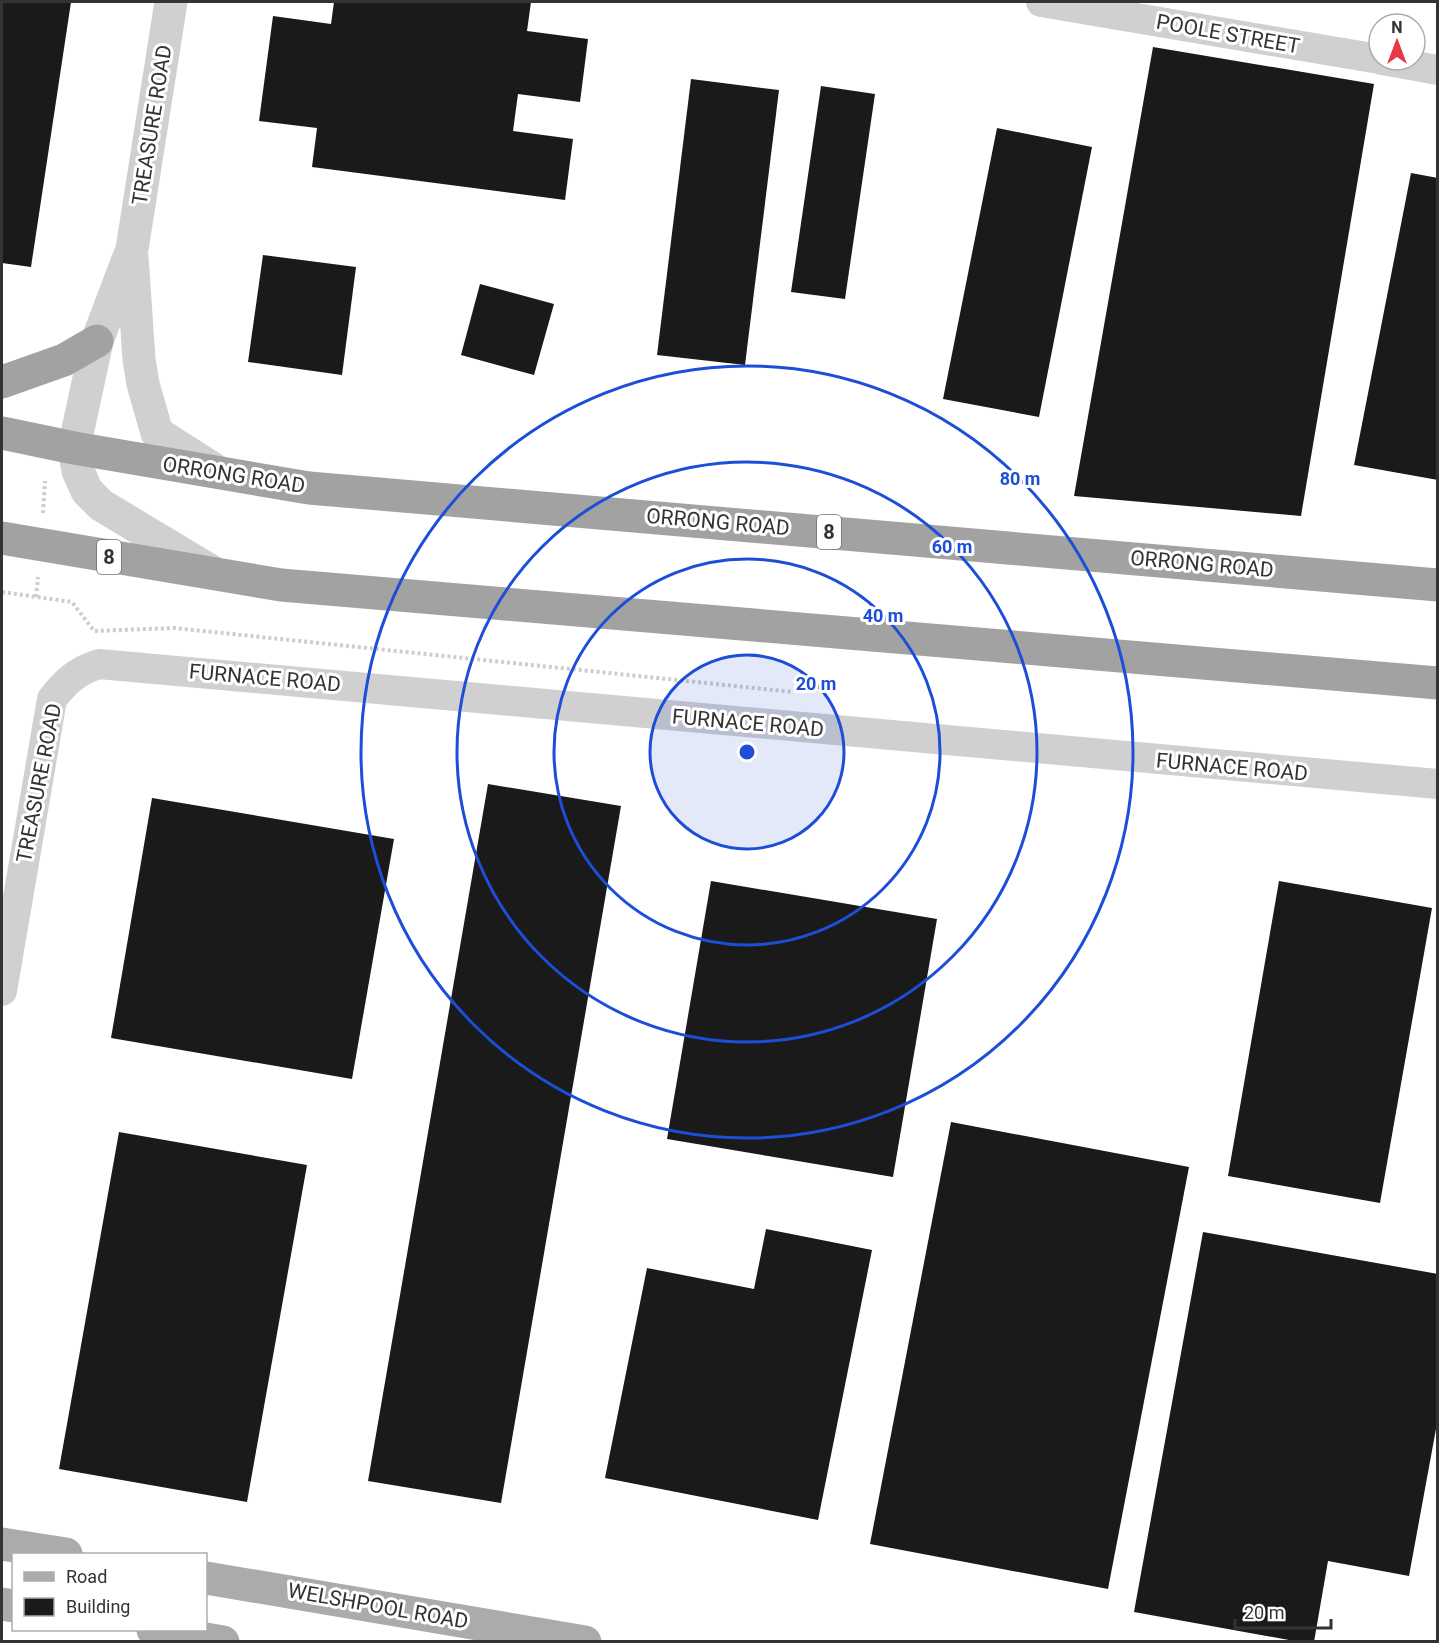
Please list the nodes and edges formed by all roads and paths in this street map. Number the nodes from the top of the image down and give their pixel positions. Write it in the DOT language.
graph roads {
  1 [pos="171,2"];
  2 [pos="1041,2"];
  3 [pos="1367,58"];
  4 [pos="132,249"];
  5 [pos="97,341"];
  6 [pos="2,382"];
  7 [pos="2,433"];
  8 [pos="41,441"];
  9 [pos="74,448"];
  10 [pos="221,473"];
  11 [pos="2,538"];
  12 [pos="40,545"];
  13 [pos="218,575"];
  14 [pos="1437,585"];
  15 [pos="2,592"];
  16 [pos="36,597"];
  17 [pos="65,682"];
  18 [pos="1437,682"];
  19 [pos="804,693"];
  20 [pos="1437,784"];
  21 [pos="2,992"];
  22 [pos="2,1544"];
  23 [pos="60,1553"];
  24 [pos="207,1578"];
  25 [pos="165,1631"];
  26 [pos="223,1641"];
  27 [pos="585,1641"];
  1 -- 4 [label="street, TREASURE ROAD"];
  2 -- 3 [label="street, POOLE STREET"];
  4 -- 5 [label="street, TREASURE ROAD"];
  4 -- 10 [label="street, TREASURE ROAD"];
  5 -- 6 [label="highway"];
  5 -- 9 [label="street, TREASURE ROAD"];
  7 -- 8 [label="highway, ORRONG ROAD / 8"];
  8 -- 9 [label="highway, ORRONG ROAD / 8"];
  8 -- 12 [label="path"];
  9 -- 10 [label="highway, ORRONG ROAD / 8"];
  9 -- 13 [label="street, TREASURE ROAD"];
  10 -- 14 [label="highway, ORRONG ROAD / 8"];
  11 -- 12 [label="highway, 8"];
  12 -- 13 [label="highway, 8"];
  12 -- 16 [label="path"];
  13 -- 18 [label="highway, 8"];
  15 -- 16 [label="path"];
  16 -- 19 [label="path"];
  17 -- 20 [label="street, FURNACE ROAD"];
  17 -- 21 [label="street, TREASURE ROAD"];
  22 -- 23 [label="main road"];
  24 -- 27 [label="main road, WELSHPOOL ROAD"];
  25 -- 26 [label="main road"];
}
